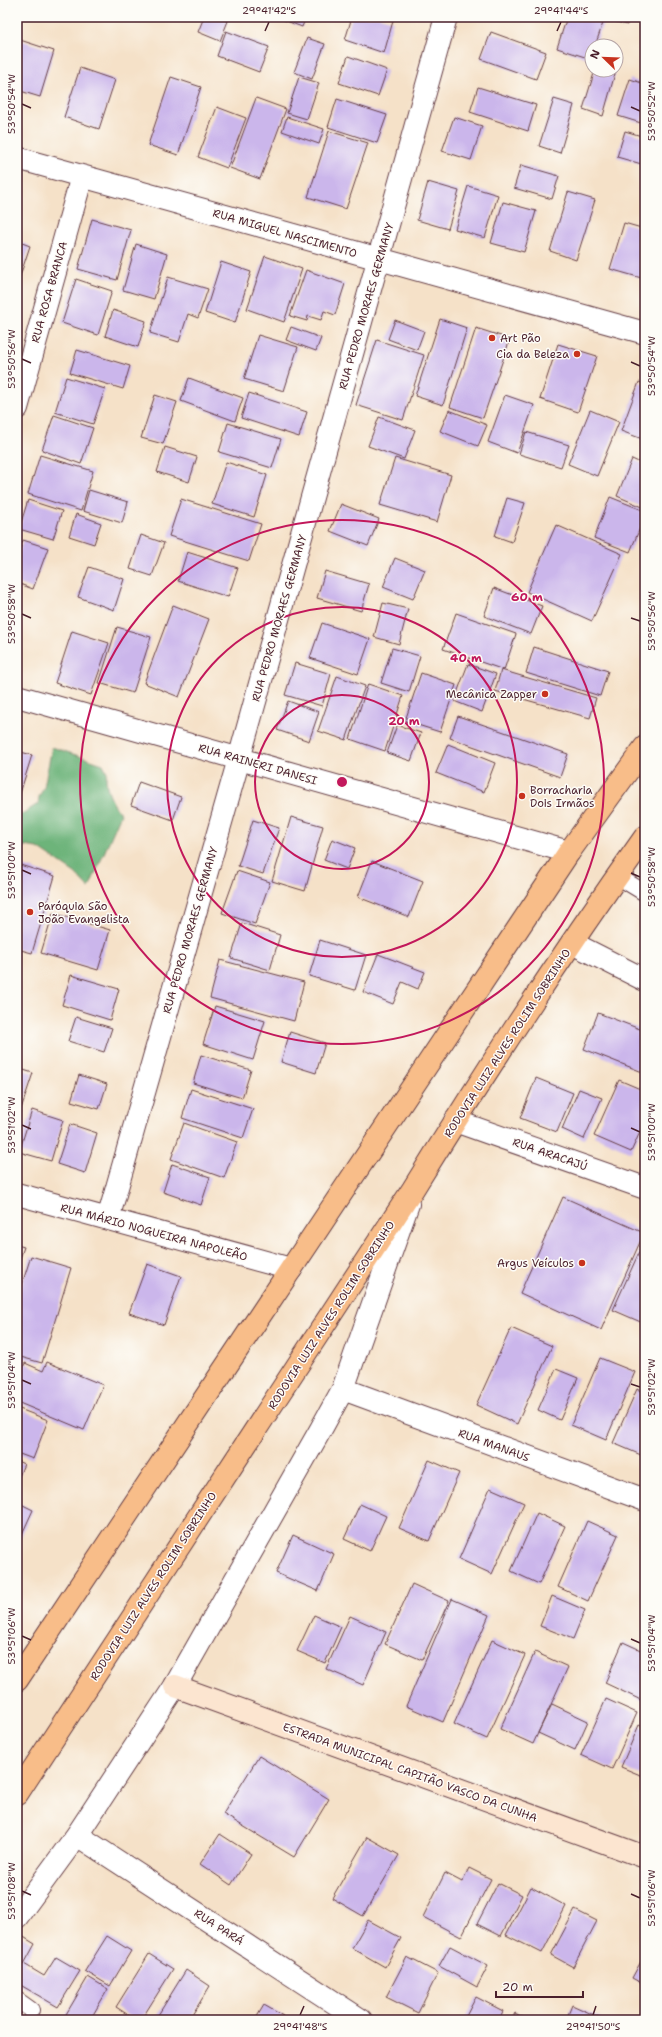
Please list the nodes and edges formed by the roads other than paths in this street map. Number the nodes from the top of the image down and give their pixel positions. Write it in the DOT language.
graph roads {
  1 [pos="446,17"];
  2 [pos="17,158"];
  3 [pos="82,176"];
  4 [pos="379,259"];
  5 [pos="645,333"];
  6 [pos="17,408"];
  7 [pos="17,696"];
  8 [pos="645,747"];
  9 [pos="239,759"];
  10 [pos="645,837"];
  11 [pos="569,852"];
  12 [pos="617,876"];
  13 [pos="645,893"];
  14 [pos="572,943"];
  15 [pos="645,980"];
  16 [pos="455,1121"];
  17 [pos="645,1188"];
  18 [pos="413,1189"];
  19 [pos="17,1194"];
  20 [pos="108,1219"];
  21 [pos="291,1269"];
  22 [pos="343,1389"];
  23 [pos="645,1500"];
  24 [pos="17,1680"];
  25 [pos="175,1686"];
  26 [pos="17,1794"];
  27 [pos="77,1835"];
  28 [pos="645,1858"];
  29 [pos="17,1917"];
  30 [pos="17,2000"];
  31 [pos="31,2010"];
  32 [pos="361,2020"];
  1 -- 4 [label="street, RUA PEDRO MORAES GERMANY"];
  2 -- 3 [label="street, RUA MIGUEL NASCIMENTO"];
  3 -- 4 [label="street, RUA MIGUEL NASCIMENTO"];
  3 -- 6 [label="street, RUA ROSA BRANCA"];
  4 -- 5 [label="street, RUA MIGUEL NASCIMENTO"];
  4 -- 9 [label="street, RUA PEDRO MORAES GERMANY"];
  7 -- 9 [label="street, RUA RAINERI DANESI"];
  8 -- 11 [label="highway"];
  9 -- 11 [label="street, RUA RAINERI DANESI"];
  9 -- 20 [label="street, RUA PEDRO MORAES GERMANY"];
  10 -- 12 [label="highway, RODOVIA LUIZ ALVES ROLIM SOBRINHO"];
  11 -- 21 [label="highway"];
  12 -- 13 [label="lane"];
  12 -- 14 [label="highway, RODOVIA LUIZ ALVES ROLIM SOBRINHO"];
  14 -- 15 [label="street"];
  14 -- 16 [label="highway, RODOVIA LUIZ ALVES ROLIM SOBRINHO"];
  16 -- 17 [label="street, RUA ARACAJÚ"];
  16 -- 18 [label="highway, RODOVIA LUIZ ALVES ROLIM SOBRINHO"];
  18 -- 22 [label="street"];
  18 -- 26 [label="highway, RODOVIA LUIZ ALVES ROLIM SOBRINHO"];
  19 -- 20 [label="street, RUA MÁRIO NOGUEIRA NAPOLEÃO"];
  20 -- 21 [label="street, RUA MÁRIO NOGUEIRA NAPOLEÃO"];
  21 -- 24 [label="highway"];
  22 -- 23 [label="street, RUA MANAUS"];
  22 -- 25 [label="street"];
  25 -- 27 [label="street"];
  25 -- 28 [label="main road, ESTRADA MUNICIPAL CAPITÃO VASCO DA CUNHA"];
  27 -- 29 [label="street"];
  27 -- 32 [label="street, RUA PARÁ"];
  30 -- 31 [label="lane"];
}
